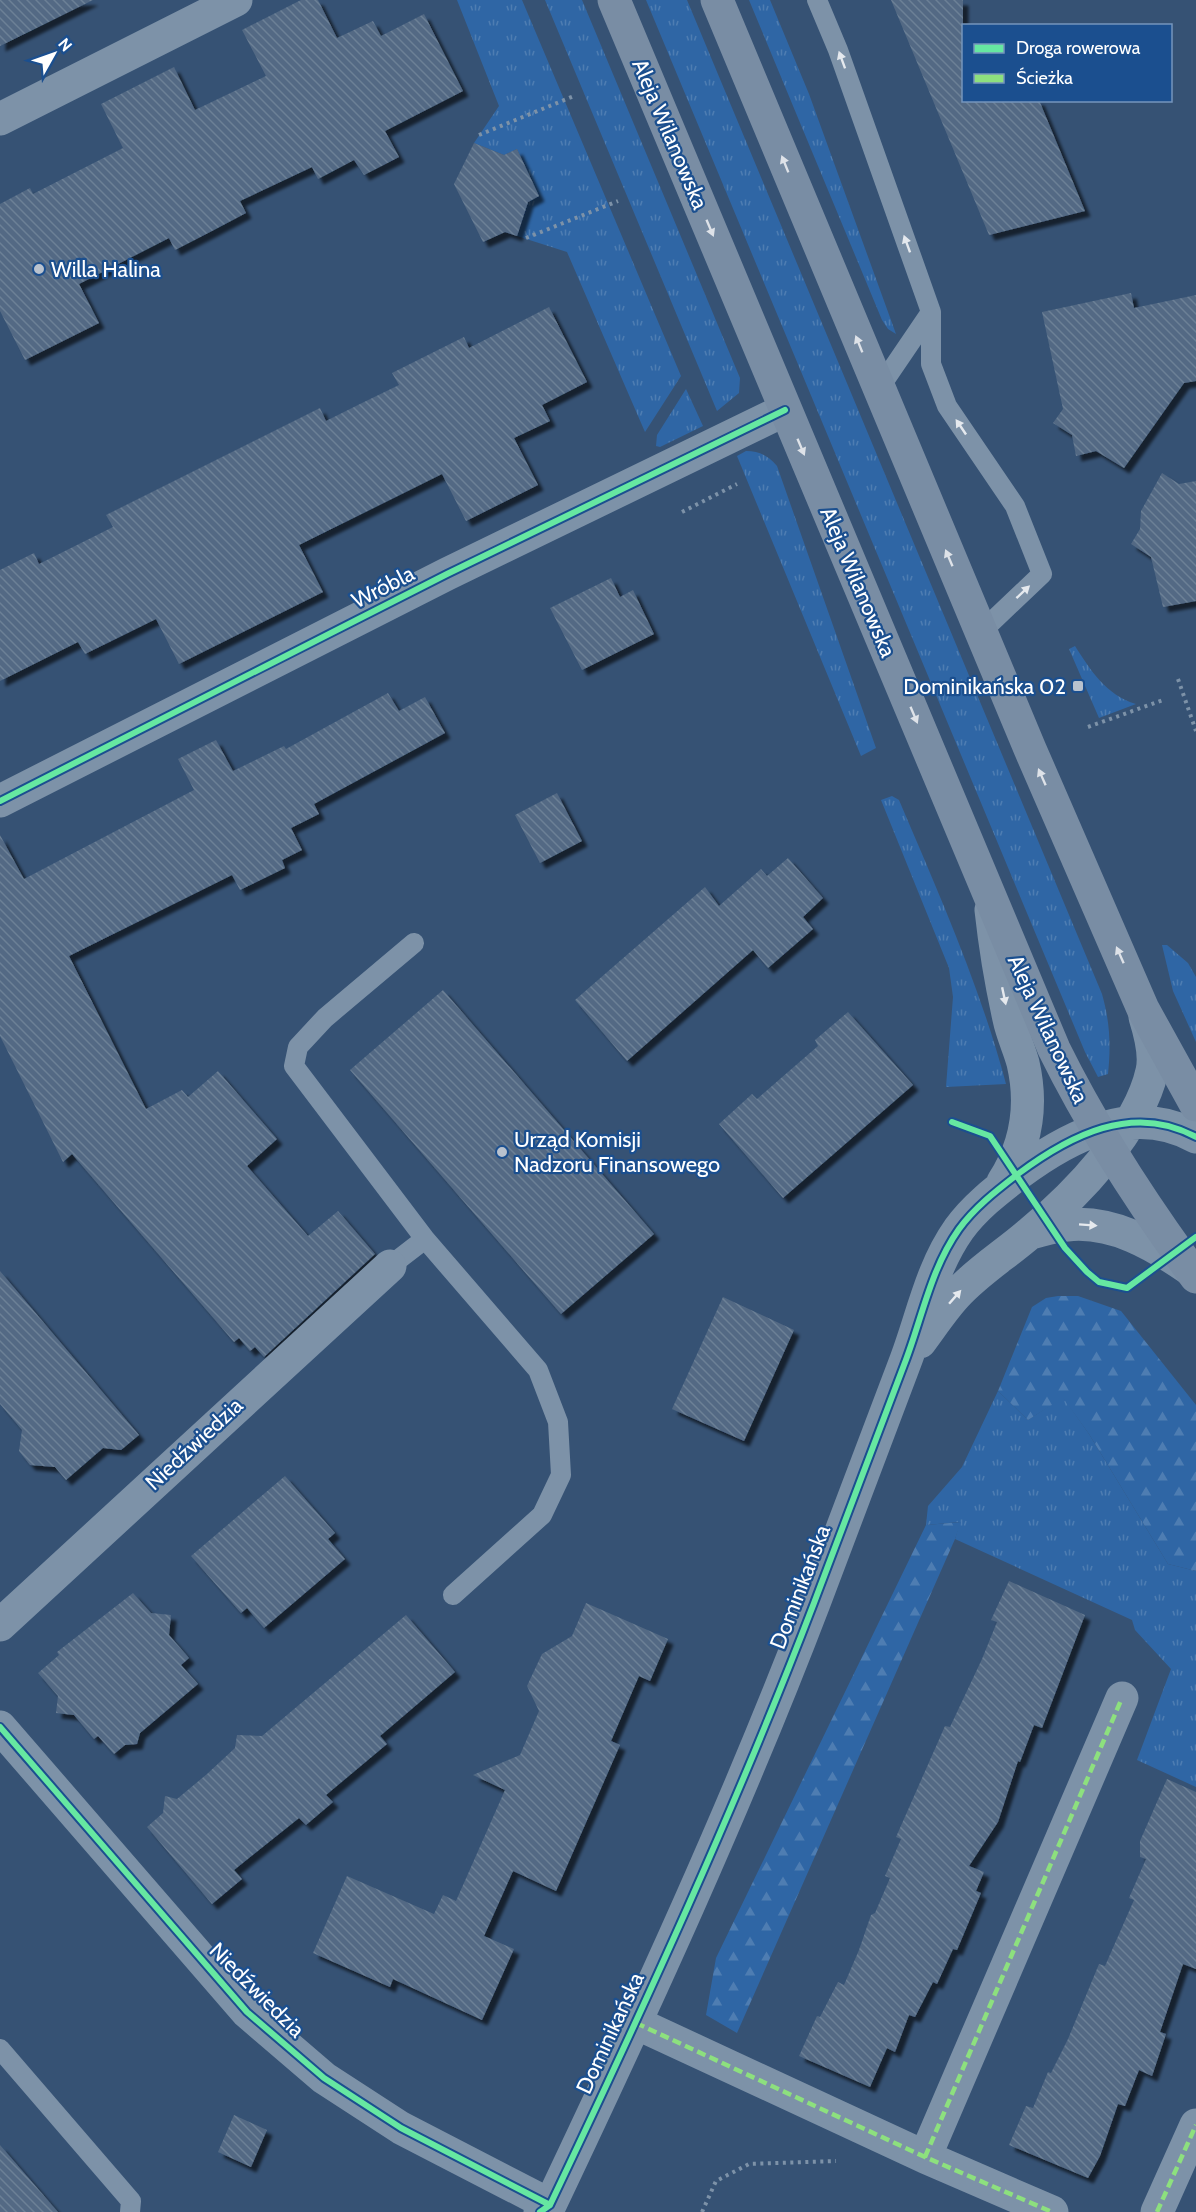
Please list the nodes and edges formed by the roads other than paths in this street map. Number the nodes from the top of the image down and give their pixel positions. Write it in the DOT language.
graph roads {
  1 [pos="236,0"];
  2 [pos="614,0"];
  3 [pos="717,0"];
  4 [pos="817,0"];
  5 [pos="0,119"];
  6 [pos="931,312"];
  7 [pos="878,390"];
  8 [pos="785,410"];
  9 [pos="981,632"];
  10 [pos="0,801"];
  11 [pos="990,897"];
  12 [pos="414,943"];
  13 [pos="1143,1009"];
  14 [pos="1196,1104"];
  15 [pos="1130,1122"];
  16 [pos="1196,1137"];
  17 [pos="1102,1139"];
  18 [pos="999,1189"];
  19 [pos="1031,1233"];
  20 [pos="425,1239"];
  21 [pos="390,1266"];
  22 [pos="1194,1274"];
  23 [pos="906,1360"];
  24 [pos="453,1596"];
  25 [pos="0,1625"];
  26 [pos="1122,1698"];
  27 [pos="0,1727"];
  28 [pos="636,2023"];
  29 [pos="0,2049"];
  30 [pos="1196,2125"];
  31 [pos="925,2157"];
  32 [pos="548,2210"];
  33 [pos="130,2212"];
  34 [pos="1052,2212"];
  35 [pos="1157,2212"];
  1 -- 5 [label="street"];
  2 -- 8 [label="main road, Aleja Wilanowska, one-way"];
  7 -- 3 [label="main road, one-way"];
  6 -- 4 [label="lane, one-way"];
  6 -- 7 [label="lane"];
  9 -- 6 [label="lane, one-way"];
  9 -- 7 [label="main road, one-way"];
  8 -- 10 [label="street, Wróbla"];
  8 -- 11 [label="main road, Aleja Wilanowska, one-way"];
  13 -- 9 [label="main road, one-way"];
  11 -- 17 [label="main road, Aleja Wilanowska"];
  11 -- 18 [label="street, Dominikańska, one-way"];
  12 -- 20 [label="lane"];
  13 -- 14 [label="main road"];
  13 -- 15 [label="street, Dominikańska"];
  15 -- 16 [label="street"];
  15 -- 17 [label="street, Dominikańska"];
  17 -- 18 [label="street, Dominikańska"];
  17 -- 19 [label="street, Dominikańska"];
  17 -- 22 [label="main road, Aleja Wilanowska"];
  18 -- 23 [label="street, Dominikańska"];
  19 -- 22 [label="street, Dominikańska, one-way"];
  23 -- 19 [label="street, Dominikańska, one-way"];
  20 -- 21 [label="lane"];
  20 -- 24 [label="lane"];
  21 -- 25 [label="street, Niedźwiedzia"];
  23 -- 28 [label="street, Dominikańska"];
  26 -- 31 [label="street"];
  27 -- 32 [label="street, Niedźwiedzia"];
  28 -- 31 [label="street"];
  28 -- 32 [label="street, Dominikańska"];
  29 -- 33 [label="lane"];
  30 -- 35 [label="street"];
  31 -- 34 [label="street"];
}
